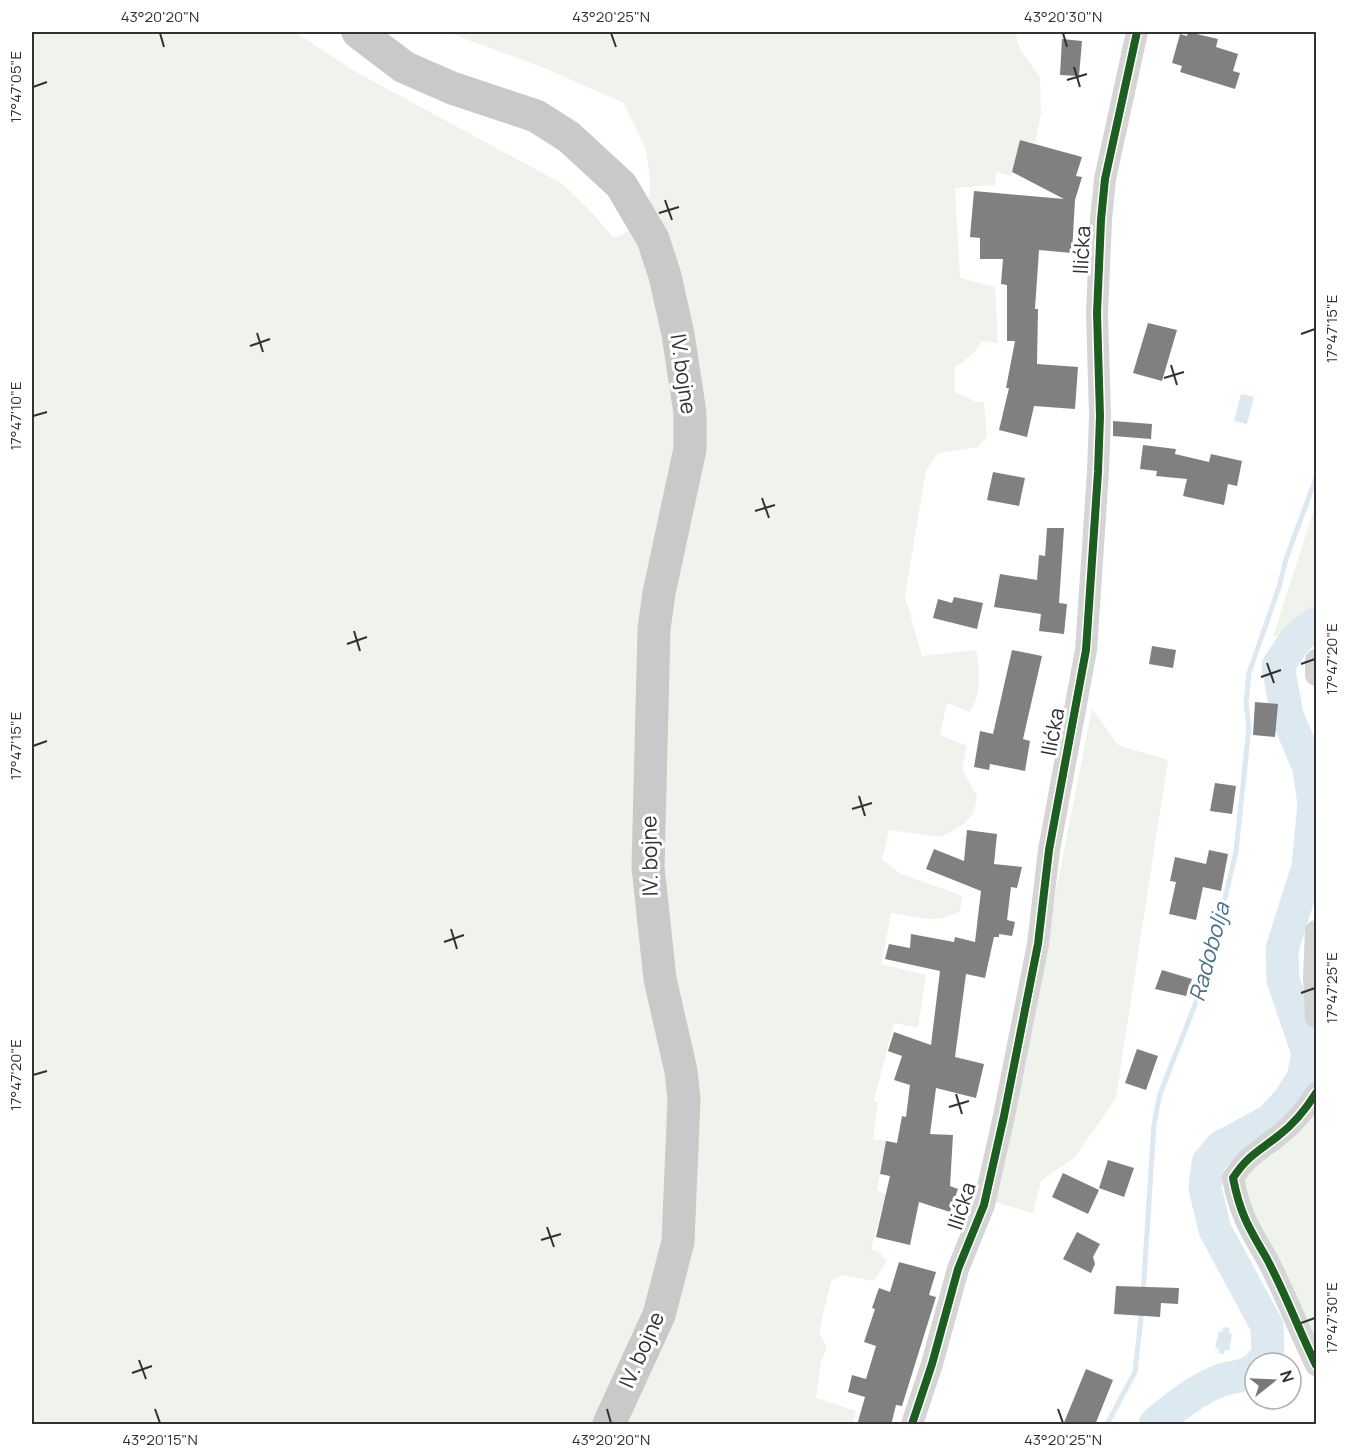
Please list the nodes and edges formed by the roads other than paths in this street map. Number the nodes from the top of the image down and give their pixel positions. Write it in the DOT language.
graph roads {
  1 [pos="358,32"];
  2 [pos="1137,32"];
  3 [pos="1317,660"];
  4 [pos="1317,675"];
  5 [pos="1317,931"];
  6 [pos="1317,1017"];
  7 [pos="1317,1093"];
  8 [pos="1317,1365"];
  9 [pos="609,1425"];
  10 [pos="912,1425"];
  1 -- 9 [label="main road, IV. bojne"];
  2 -- 10 [label="street, Ilićka"];
  3 -- 4 [label="street"];
  5 -- 6 [label="street"];
  7 -- 8 [label="street"];
}
